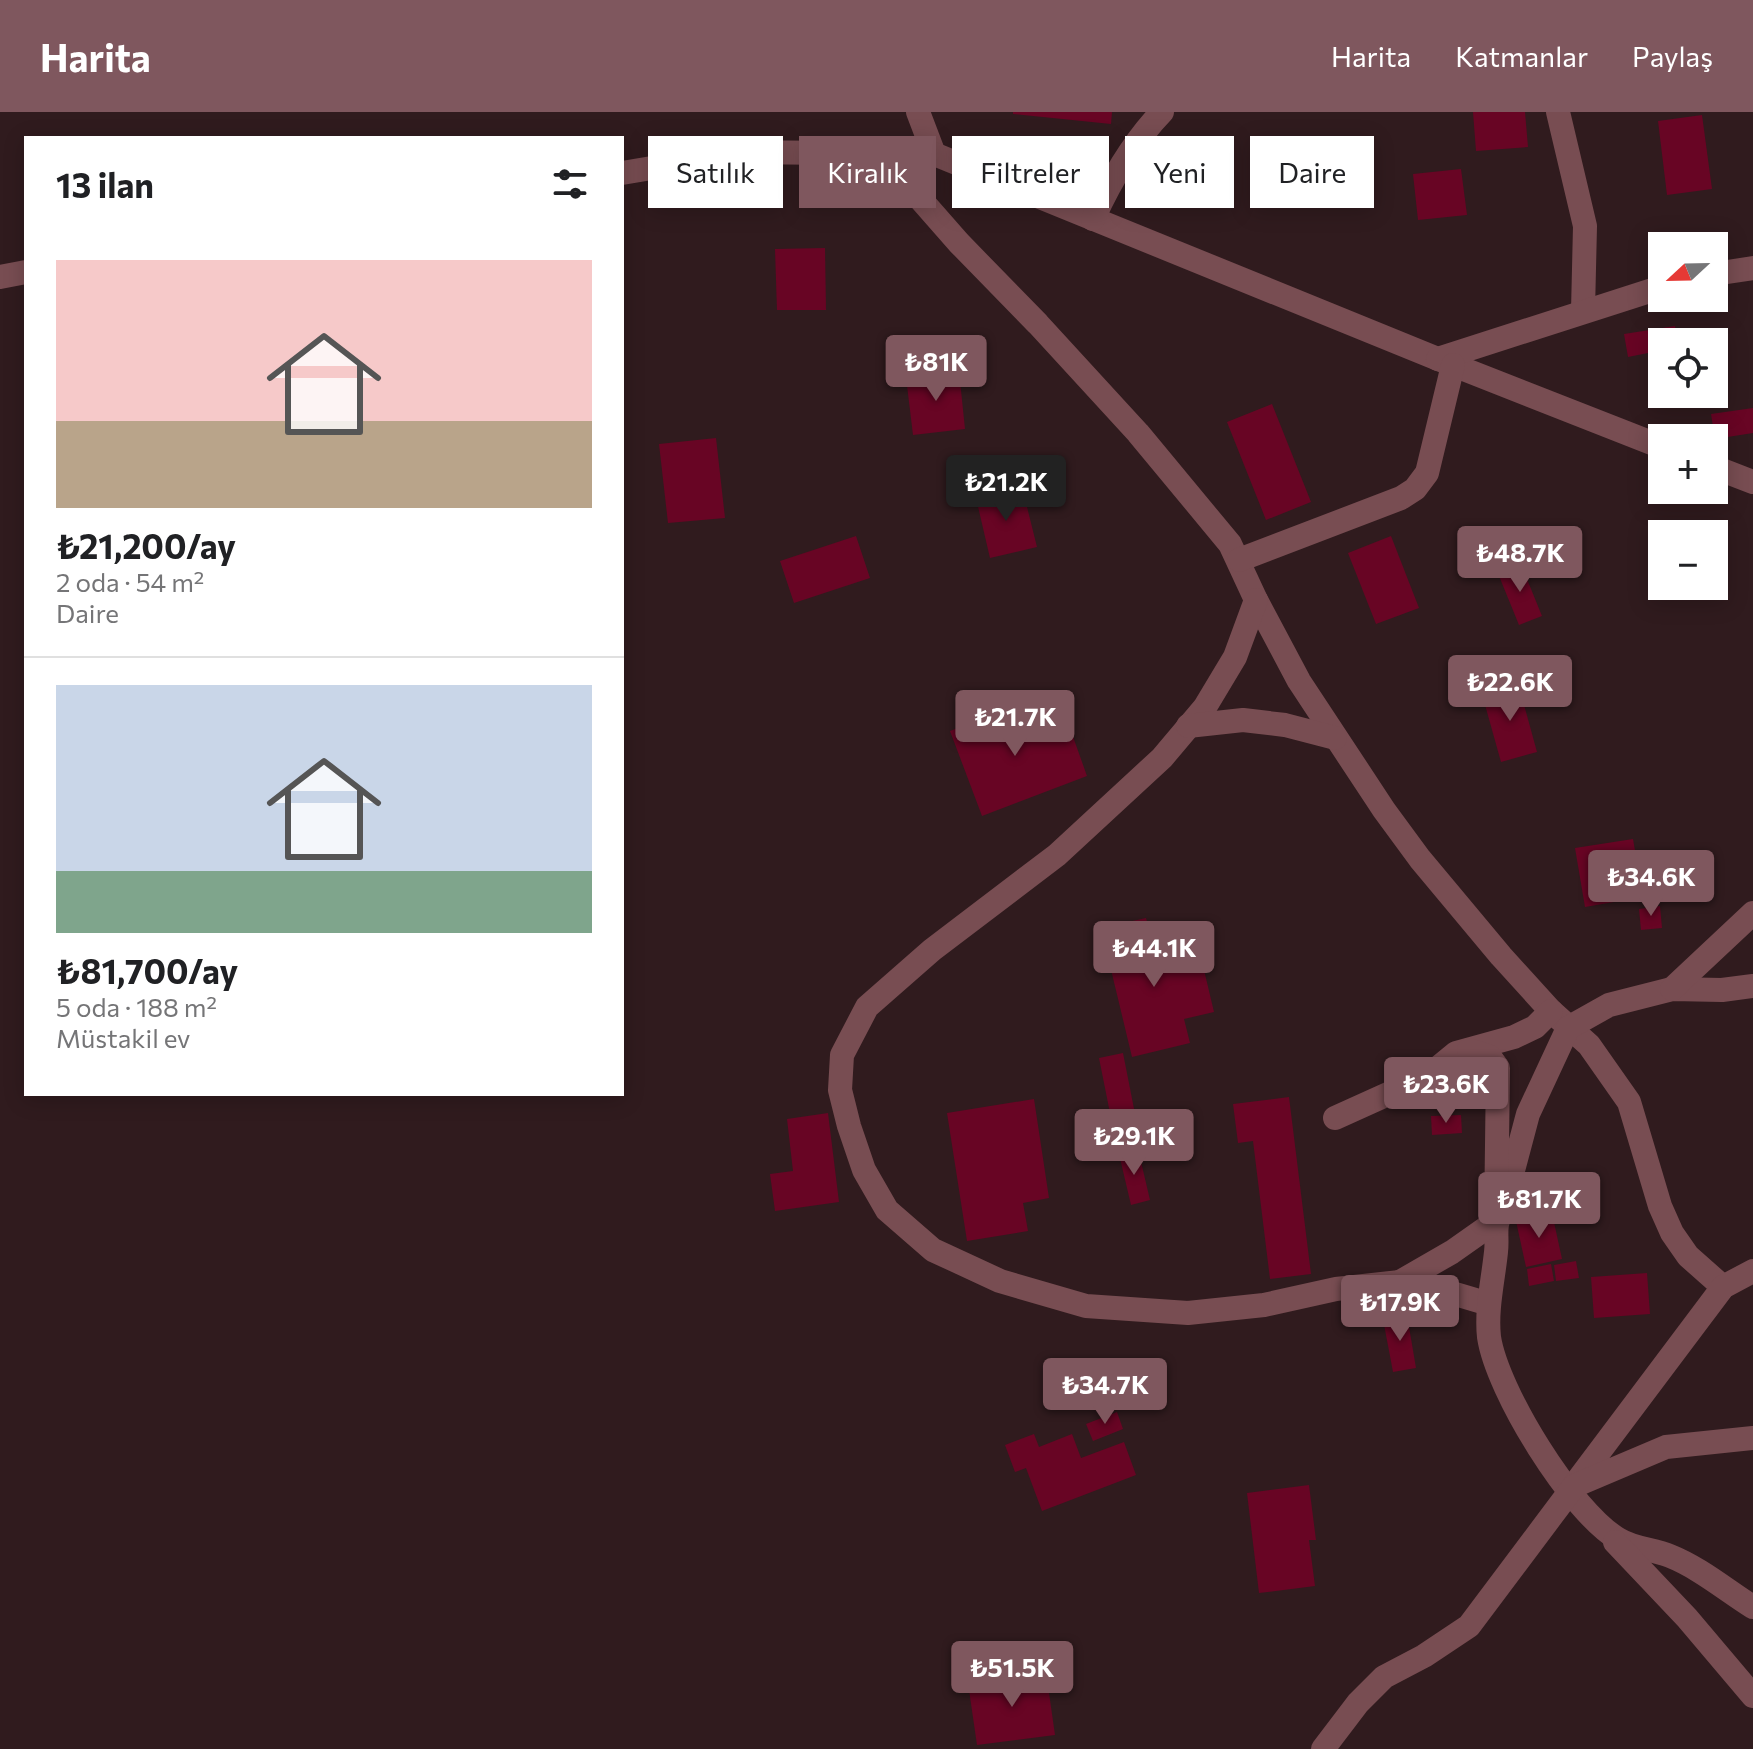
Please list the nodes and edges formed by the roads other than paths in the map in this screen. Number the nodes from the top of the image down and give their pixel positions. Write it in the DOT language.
graph roads {
  1 [pos="918,112"];
  2 [pos="1162,112"];
  3 [pos="1558,112"];
  4 [pos="927,136"];
  5 [pos="799,152"];
  6 [pos="936,155"];
  7 [pos="624,173"];
  8 [pos="928,208"];
  9 [pos="1093,219"];
  10 [pos="1753,268"];
  11 [pos="24,272"];
  12 [pos="1728,272"];
  13 [pos="0,277"];
  14 [pos="1648,291"];
  15 [pos="1583,311"];
  16 [pos="1446,362"];
  17 [pos="1648,441"];
  18 [pos="1728,472"];
  19 [pos="1753,482"];
  20 [pos="1239,560"];
  21 [pos="1256,600"];
  22 [pos="1188,726"];
  23 [pos="1335,738"];
  24 [pos="1753,913"];
  25 [pos="1753,986"];
  26 [pos="1672,989"];
  27 [pos="1559,1019"];
  28 [pos="1469,1050"];
  29 [pos="1335,1118"];
  30 [pos="1496,1221"];
  31 [pos="1753,1271"];
  32 [pos="1400,1282"];
  33 [pos="1723,1287"];
  34 [pos="1489,1304"];
  35 [pos="1753,1438"];
  36 [pos="1572,1488"];
  37 [pos="1594,1520"];
  38 [pos="1753,1607"];
  39 [pos="1753,1696"];
  40 [pos="1323,1749"];
  1 -- 4 [label="street"];
  2 -- 9 [label="street"];
  3 -- 15 [label="street"];
  5 -- 7 [label="street"];
  6 -- 9 [label="street"];
  8 -- 20 [label="street"];
  9 -- 16 [label="street"];
  10 -- 12 [label="street"];
  11 -- 13 [label="street"];
  14 -- 15 [label="street"];
  15 -- 16 [label="street"];
  16 -- 17 [label="street"];
  16 -- 20 [label="street"];
  18 -- 19 [label="street"];
  20 -- 21 [label="street"];
  21 -- 22 [label="street"];
  21 -- 23 [label="street"];
  22 -- 23 [label="street"];
  22 -- 32 [label="street"];
  23 -- 27 [label="street"];
  24 -- 26 [label="street"];
  25 -- 26 [label="street"];
  26 -- 27 [label="street"];
  27 -- 28 [label="street"];
  27 -- 30 [label="street"];
  27 -- 33 [label="street"];
  28 -- 29 [label="street"];
  28 -- 30 [label="street"];
  30 -- 32 [label="street"];
  30 -- 34 [label="street"];
  31 -- 33 [label="street"];
  32 -- 34 [label="street"];
  33 -- 36 [label="street"];
  34 -- 36 [label="street"];
  35 -- 36 [label="street"];
  36 -- 37 [label="street"];
  36 -- 40 [label="street"];
  37 -- 38 [label="street"];
  37 -- 39 [label="street"];
}
